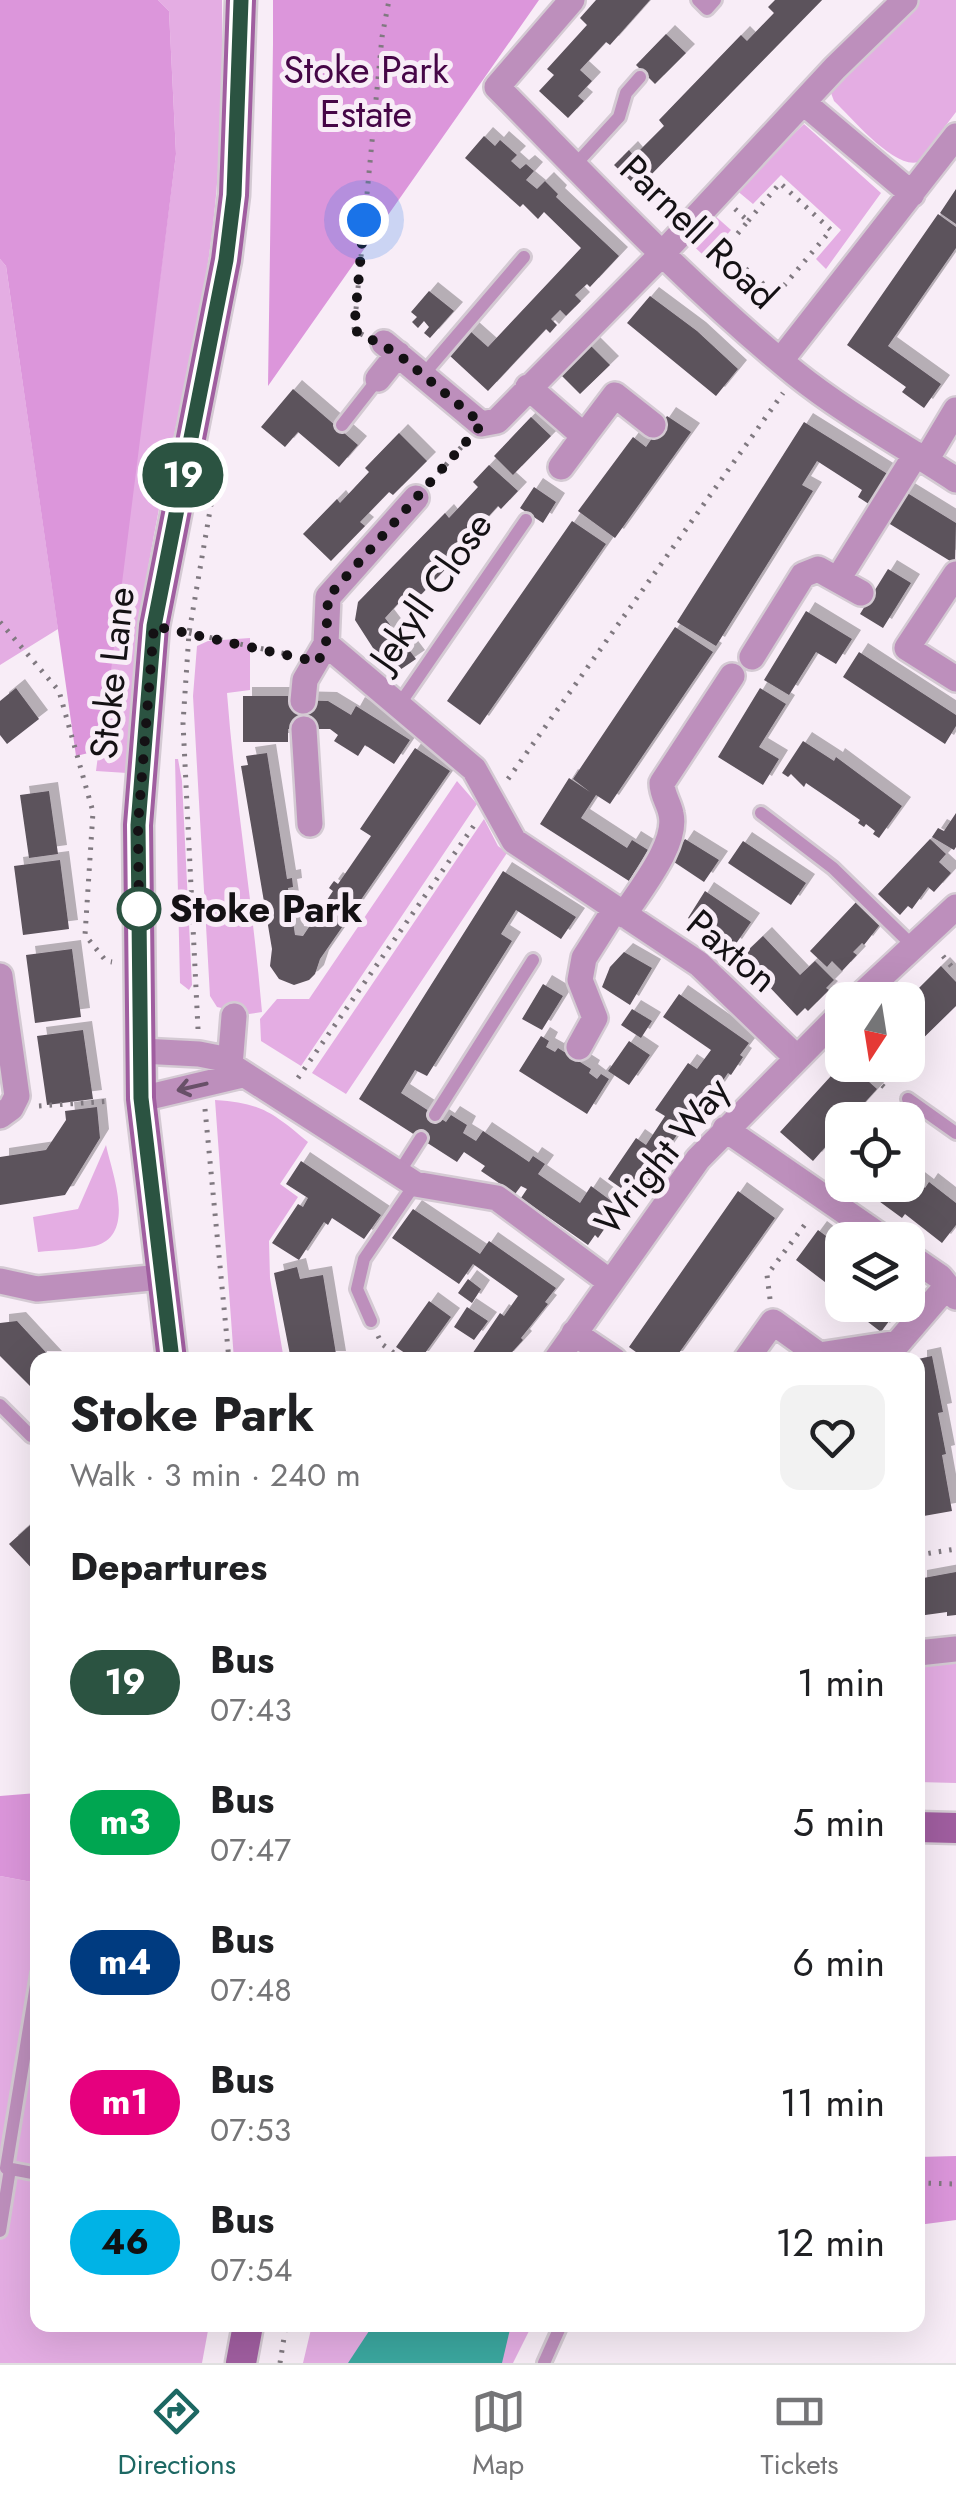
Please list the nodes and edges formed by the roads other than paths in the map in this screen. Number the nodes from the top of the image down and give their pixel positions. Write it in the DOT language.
graph roads {
  1 [pos="241,0"];
  2 [pos="572,0"];
  3 [pos="698,0"];
  4 [pos="715,0"];
  5 [pos="905,0"];
  6 [pos="640,77"];
  7 [pos="804,103"];
  8 [pos="956,136"];
  9 [pos="575,165"];
  10 [pos="912,194"];
  11 [pos="662,254"];
  12 [pos="524,257"];
  13 [pos="788,367"];
  14 [pos="423,375"];
  15 [pos="378,379"];
  16 [pos="528,388"];
  17 [pos="956,410"];
  18 [pos="342,425"];
  19 [pos="653,425"];
  20 [pos="584,436"];
  21 [pos="921,457"];
  22 [pos="561,467"];
  23 [pos="956,480"];
  24 [pos="416,498"];
  25 [pos="526,520"];
  26 [pos="956,574"];
  27 [pos="838,579"];
  28 [pos="861,593"];
  29 [pos="322,653"];
  30 [pos="752,657"];
  31 [pos="732,676"];
  32 [pos="956,679"];
  33 [pos="303,701"];
  34 [pos="398,704"];
  35 [pos="304,729"];
  36 [pos="491,803"];
  37 [pos="760,812"];
  38 [pos="310,824"];
  39 [pos="956,908"];
  40 [pos="620,912"];
  41 [pos="912,946"];
  42 [pos="533,960"];
  43 [pos="0,976"];
  44 [pos="875,982"];
  45 [pos="234,1016"];
  46 [pos="825,1029"];
  47 [pos="579,1047"];
  48 [pos="141,1051"];
  49 [pos="796,1057"];
  50 [pos="236,1071"];
  51 [pos="141,1098"];
  52 [pos="908,1099"];
  53 [pos="5,1112"];
  54 [pos="435,1115"];
  55 [pos="725,1129"];
  56 [pos="956,1133"];
  57 [pos="420,1138"];
  58 [pos="406,1179"];
  59 [pos="860,1222"];
  60 [pos="925,1266"];
  61 [pos="161,1277"];
  62 [pos="0,1281"];
  63 [pos="949,1281"];
  64 [pos="610,1282"];
  65 [pos="371,1321"];
  66 [pos="574,1332"];
  67 [pos="171,1352"];
  68 [pos="561,1352"];
  69 [pos="603,1352"];
  70 [pos="752,1352"];
  71 [pos="813,1352"];
  72 [pos="848,1352"];
  73 [pos="0,1405"];
  74 [pos="30,1435"];
  75 [pos="956,1648"];
  76 [pos="925,1652"];
  77 [pos="925,1827"];
  78 [pos="956,1828"];
  79 [pos="30,2020"];
  80 [pos="5,2168"];
  81 [pos="30,2173"];
  82 [pos="0,2231"];
  83 [pos="247,2332"];
  84 [pos="558,2332"];
  85 [pos="241,2363"];
  86 [pos="544,2363"];
  1 -- 48 [label="street, Stoke Lane"];
  2 -- 9 [label="street, Parnell Road"];
  3 -- 4 [label="lane"];
  5 -- 7 [label="street"];
  6 -- 9 [label="lane"];
  7 -- 10 [label="street"];
  7 -- 11 [label="street"];
  8 -- 10 [label="street"];
  9 -- 11 [label="street, Parnell Road"];
  10 -- 13 [label="street"];
  11 -- 13 [label="street, Parnell Road"];
  11 -- 16 [label="street"];
  12 -- 14 [label="lane"];
  13 -- 21 [label="street, Parnell Road"];
  14 -- 15 [label="street"];
  14 -- 16 [label="street"];
  15 -- 18 [label="lane"];
  16 -- 20 [label="street"];
  17 -- 21 [label="street"];
  19 -- 20 [label="street"];
  20 -- 22 [label="street"];
  21 -- 23 [label="street, Parnell Road"];
  21 -- 27 [label="street"];
  24 -- 29 [label="street, Jekyll Close"];
  25 -- 34 [label="lane, Jekyll Close"];
  26 -- 32 [label="street"];
  27 -- 28 [label="street"];
  27 -- 30 [label="street"];
  29 -- 33 [label="street, Jekyll Close"];
  29 -- 34 [label="street, Jekyll Close"];
  31 -- 40 [label="street"];
  34 -- 36 [label="street, Jekyll Close"];
  35 -- 38 [label="street"];
  36 -- 40 [label="street, Paxton"];
  37 -- 41 [label="lane"];
  39 -- 41 [label="street"];
  40 -- 47 [label="street"];
  40 -- 49 [label="street, Paxton"];
  41 -- 44 [label="street"];
  42 -- 54 [label="lane"];
  43 -- 53 [label="street"];
  45 -- 50 [label="street"];
  46 -- 49 [label="street, Wright Way"];
  48 -- 50 [label="street"];
  48 -- 51 [label="street, Stoke Lane"];
  49 -- 55 [label="street, Wright Way"];
  50 -- 51 [label="street, one-way"];
  50 -- 58 [label="street"];
  51 -- 61 [label="street, Stoke Lane"];
  52 -- 56 [label="lane"];
  55 -- 59 [label="street"];
  55 -- 64 [label="street, Wright Way"];
  57 -- 58 [label="lane"];
  58 -- 64 [label="street"];
  58 -- 65 [label="lane"];
  60 -- 63 [label="street"];
  61 -- 62 [label="street"];
  61 -- 67 [label="street, Stoke Lane"];
  63 -- 72 [label="street"];
  64 -- 66 [label="street, Wright Way"];
  66 -- 68 [label="street, Wright Way"];
  66 -- 69 [label="street"];
  70 -- 71 [label="street"];
  73 -- 74 [label="lane"];
  75 -- 76 [label="street"];
  77 -- 78 [label="street"];
  79 -- 80 [label="lane"];
  80 -- 81 [label="lane"];
  80 -- 82 [label="lane"];
  83 -- 85 [label="street"];
  84 -- 86 [label="lane"];
}
